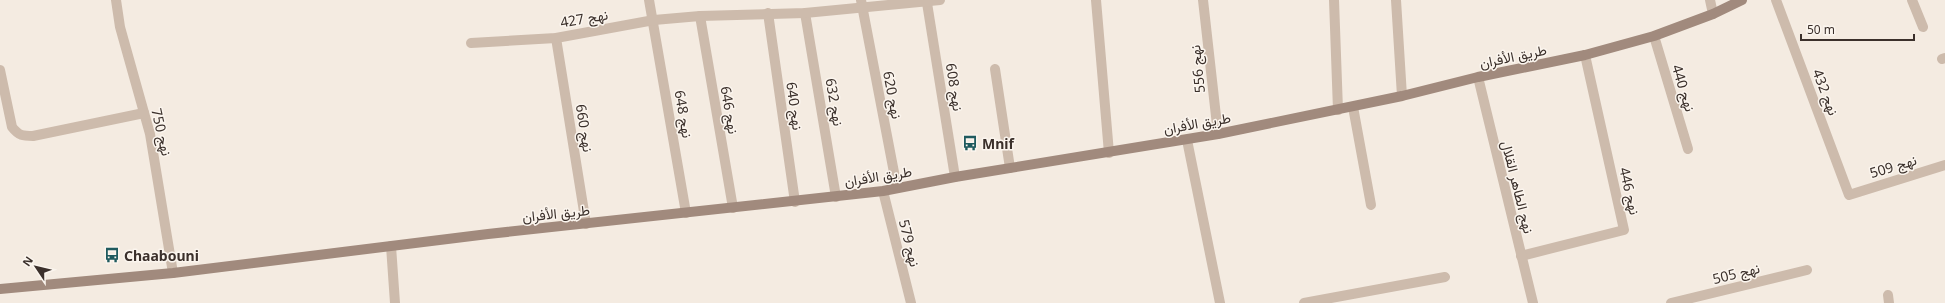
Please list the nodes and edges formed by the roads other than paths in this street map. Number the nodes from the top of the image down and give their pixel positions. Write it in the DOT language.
graph roads {
  1 [pos="116,0"];
  2 [pos="649,0"];
  3 [pos="940,0"];
  4 [pos="1096,0"];
  5 [pos="1203,0"];
  6 [pos="1334,0"];
  7 [pos="1396,0"];
  8 [pos="1710,0"];
  9 [pos="1742,0"];
  10 [pos="1776,0"];
  11 [pos="1912,0"];
  12 [pos="907,1"];
  13 [pos="927,2"];
  14 [pos="862,3"];
  15 [pos="805,12"];
  16 [pos="768,13"];
  17 [pos="1713,14"];
  18 [pos="700,16"];
  19 [pos="654,20"];
  20 [pos="1923,27"];
  21 [pos="1654,36"];
  22 [pos="556,38"];
  23 [pos="471,43"];
  24 [pos="1585,55"];
  25 [pos="995,69"];
  26 [pos="0,70"];
  27 [pos="1478,77"];
  28 [pos="1402,96"];
  29 [pos="1353,106"];
  30 [pos="1338,110"];
  31 [pos="144,113"];
  32 [pos="1218,134"];
  33 [pos="1187,140"];
  34 [pos="1688,149"];
  35 [pos="1109,153"];
  36 [pos="1945,165"];
  37 [pos="1010,168"];
  38 [pos="955,177"];
  39 [pos="897,188"];
  40 [pos="883,191"];
  41 [pos="1849,195"];
  42 [pos="836,197"];
  43 [pos="795,202"];
  44 [pos="1371,205"];
  45 [pos="733,208"];
  46 [pos="686,212"];
  47 [pos="586,224"];
  48 [pos="391,246"];
  49 [pos="1521,256"];
  50 [pos="1807,270"];
  51 [pos="173,273"];
  52 [pos="1445,277"];
  53 [pos="0,289"];
  54 [pos="395,303"];
  55 [pos="911,303"];
  56 [pos="1220,303"];
  57 [pos="1304,303"];
  58 [pos="1533,303"];
  59 [pos="1671,303"];
  1 -- 31 [label="street, نهج 750"];
  2 -- 19 [label="street, نهج 648"];
  3 -- 13 [label="street, نهج 427"];
  4 -- 35 [label="street"];
  5 -- 32 [label="street, نهج 556"];
  6 -- 30 [label="street"];
  7 -- 28 [label="street"];
  8 -- 17 [label="street"];
  9 -- 17 [label="main road, طريق الأفران"];
  10 -- 41 [label="street, نهج 432"];
  11 -- 20 [label="street"];
  12 -- 13 [label="street, نهج 427"];
  12 -- 14 [label="street, نهج 427"];
  13 -- 38 [label="street, نهج 608"];
  14 -- 15 [label="street, نهج 427"];
  14 -- 39 [label="street, نهج 620"];
  15 -- 16 [label="street, نهج 427"];
  15 -- 42 [label="street, نهج 632"];
  16 -- 18 [label="street, نهج 427"];
  16 -- 43 [label="street, نهج 640"];
  17 -- 21 [label="main road, طريق الأفران"];
  18 -- 19 [label="street, نهج 427"];
  18 -- 45 [label="street, نهج 646"];
  19 -- 22 [label="street, نهج 427"];
  19 -- 46 [label="street, نهج 648"];
  21 -- 24 [label="main road, طريق الأفران"];
  21 -- 34 [label="street, نهج 440"];
  22 -- 23 [label="street, نهج 427"];
  22 -- 47 [label="street, نهج 660"];
  24 -- 27 [label="main road, طريق الأفران"];
  24 -- 49 [label="street, نهج 446"];
  25 -- 37 [label="street"];
  26 -- 31 [label="street"];
  27 -- 28 [label="main road, طريق الأفران"];
  27 -- 49 [label="street, نهج الطاهر القلال"];
  28 -- 29 [label="main road, طريق الأفران"];
  29 -- 30 [label="main road, طريق الأفران"];
  29 -- 44 [label="street"];
  30 -- 32 [label="main road, طريق الأفران"];
  31 -- 51 [label="street, نهج 750"];
  32 -- 33 [label="main road, طريق الأفران"];
  33 -- 35 [label="main road, طريق الأفران"];
  33 -- 56 [label="street"];
  35 -- 37 [label="main road, طريق الأفران"];
  36 -- 41 [label="street, نهج 509"];
  37 -- 38 [label="main road, طريق الأفران"];
  38 -- 39 [label="main road, طريق الأفران"];
  39 -- 40 [label="main road, طريق الأفران"];
  40 -- 42 [label="main road, طريق الأفران"];
  40 -- 55 [label="street, نهج 579"];
  42 -- 43 [label="main road, طريق الأفران"];
  43 -- 45 [label="main road, طريق الأفران"];
  45 -- 46 [label="main road, طريق الأفران"];
  46 -- 47 [label="main road, طريق الأفران"];
  47 -- 48 [label="main road, طريق الأفران"];
  48 -- 51 [label="main road, طريق الأفران"];
  48 -- 54 [label="street"];
  49 -- 58 [label="street, نهج الطاهر القلال"];
  50 -- 59 [label="street, نهج 505"];
  51 -- 53 [label="main road, طريق الأفران"];
  52 -- 57 [label="street"];
}
